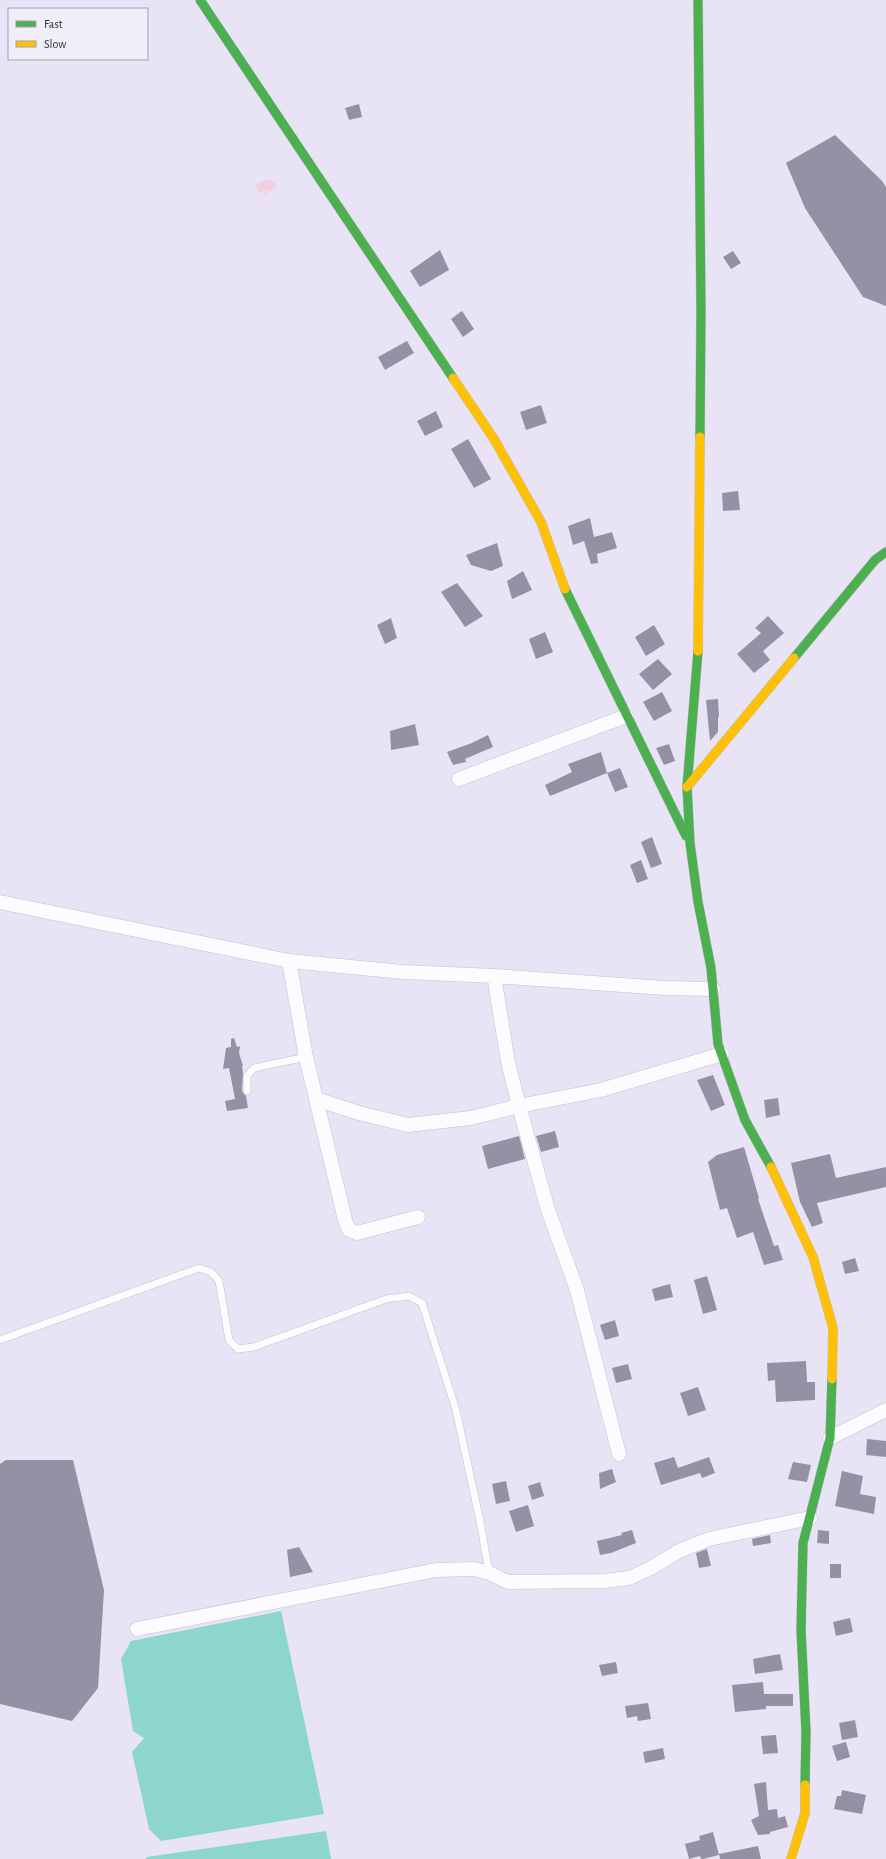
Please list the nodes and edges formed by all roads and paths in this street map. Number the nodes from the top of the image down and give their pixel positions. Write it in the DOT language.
graph roads {
  1 [pos="200,0"];
  2 [pos="698,0"];
  3 [pos="701,295"];
  4 [pos="460,389"];
  5 [pos="886,552"];
  6 [pos="626,716"];
  7 [pos="459,780"];
  8 [pos="687,788"];
  9 [pos="690,843"];
  10 [pos="0,902"];
  11 [pos="288,961"];
  12 [pos="494,976"];
  13 [pos="713,989"];
  14 [pos="722,1054"];
  15 [pos="306,1057"];
  16 [pos="247,1091"];
  17 [pos="316,1099"];
  18 [pos="518,1106"];
  19 [pos="418,1217"];
  20 [pos="0,1340"];
  21 [pos="886,1410"];
  22 [pos="830,1438"];
  23 [pos="619,1454"];
  24 [pos="810,1518"];
  25 [pos="489,1573"];
  26 [pos="137,1629"];
  27 [pos="791,1859"];
  1 -- 4 [label="street"];
  2 -- 3 [label="street"];
  3 -- 4 [label="path"];
  3 -- 8 [label="street"];
  4 -- 6 [label="street"];
  5 -- 8 [label="street"];
  6 -- 7 [label="street"];
  6 -- 9 [label="street"];
  8 -- 9 [label="street"];
  9 -- 13 [label="street"];
  10 -- 11 [label="street"];
  11 -- 12 [label="street"];
  11 -- 15 [label="street"];
  12 -- 13 [label="street"];
  12 -- 18 [label="street"];
  13 -- 14 [label="street"];
  14 -- 18 [label="street"];
  14 -- 22 [label="street"];
  15 -- 16 [label="lane"];
  15 -- 17 [label="street"];
  17 -- 18 [label="street"];
  17 -- 19 [label="street"];
  18 -- 23 [label="street"];
  20 -- 25 [label="lane"];
  21 -- 22 [label="street"];
  22 -- 24 [label="street"];
  24 -- 25 [label="street"];
  24 -- 27 [label="street"];
  25 -- 26 [label="street"];
}
